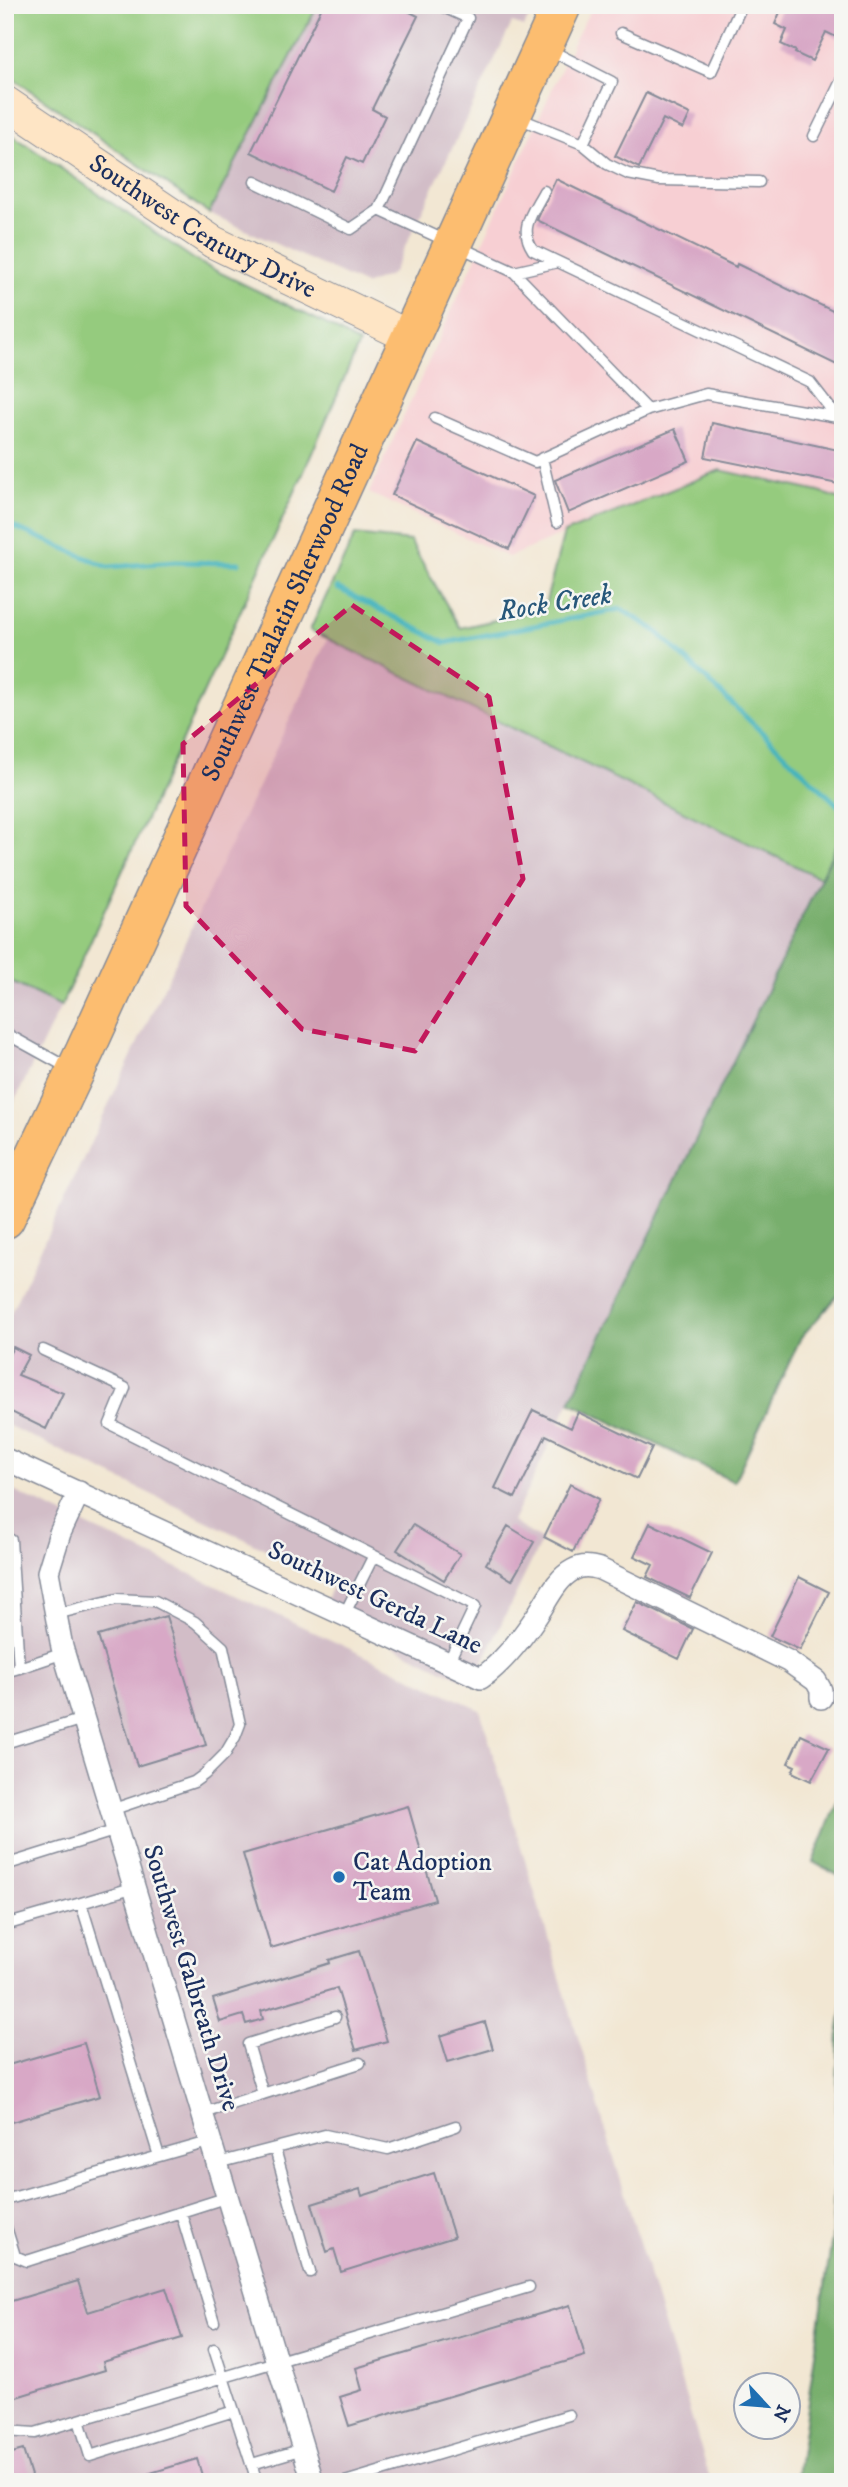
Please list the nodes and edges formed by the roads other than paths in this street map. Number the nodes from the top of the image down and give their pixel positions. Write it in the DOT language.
graph roads {
  1 [pos="439,5"];
  2 [pos="562,5"];
  3 [pos="742,5"];
  4 [pos="621,33"];
  5 [pos="543,47"];
  6 [pos="843,77"];
  7 [pos="5,102"];
  8 [pos="512,115"];
  9 [pos="814,136"];
  10 [pos="583,144"];
  11 [pos="255,182"];
  12 [pos="759,182"];
  13 [pos="544,191"];
  14 [pos="379,209"];
  15 [pos="453,244"];
  16 [pos="558,262"];
  17 [pos="514,272"];
  18 [pos="410,337"];
  19 [pos="648,410"];
  20 [pos="435,418"];
  21 [pos="840,418"];
  22 [pos="542,458"];
  23 [pos="557,522"];
  24 [pos="5,1033"];
  25 [pos="75,1072"];
  26 [pos="5,1219"];
  27 [pos="43,1350"];
  28 [pos="5,1459"];
  29 [pos="79,1492"];
  30 [pos="5,1537"];
  31 [pos="373,1557"];
  32 [pos="56,1614"];
  33 [pos="344,1615"];
  34 [pos="64,1653"];
  35 [pos="448,1663"];
  36 [pos="19,1668"];
  37 [pos="5,1672"];
  38 [pos="821,1698"];
  39 [pos="83,1719"];
  40 [pos="5,1743"];
  41 [pos="114,1820"];
  42 [pos="5,1865"];
  43 [pos="135,1887"];
  44 [pos="81,1903"];
  45 [pos="5,1925"];
  46 [pos="335,2017"];
  47 [pos="360,2063"];
  48 [pos="263,2094"];
  49 [pos="203,2113"];
  50 [pos="456,2126"];
  51 [pos="212,2141"];
  52 [pos="275,2149"];
  53 [pos="159,2156"];
  54 [pos="218,2163"];
  55 [pos="228,2197"];
  56 [pos="5,2200"];
  57 [pos="181,2213"];
  58 [pos="5,2224"];
  59 [pos="310,2272"];
  60 [pos="529,2287"];
  61 [pos="214,2322"];
  62 [pos="214,2348"];
  63 [pos="277,2360"];
  64 [pos="223,2376"];
  65 [pos="234,2411"];
  66 [pos="569,2415"];
  67 [pos="79,2420"];
  68 [pos="5,2431"];
  69 [pos="303,2449"];
  70 [pos="252,2465"];
  71 [pos="373,2478"];
  72 [pos="257,2482"];
  73 [pos="313,2482"];
  74 [pos="345,2482"];
  1 -- 14 [label="lane"];
  2 -- 5 [label="highway, Southwest Tualatin Sherwood Road"];
  3 -- 4 [label="lane"];
  5 -- 8 [label="highway, Southwest Tualatin Sherwood Road"];
  5 -- 10 [label="lane"];
  6 -- 9 [label="lane"];
  7 -- 18 [label="street, Southwest Century Drive"];
  8 -- 10 [label="lane"];
  8 -- 15 [label="highway, Southwest Tualatin Sherwood Road"];
  10 -- 12 [label="lane"];
  11 -- 14 [label="lane"];
  13 -- 16 [label="lane"];
  14 -- 15 [label="lane"];
  15 -- 17 [label="lane"];
  15 -- 18 [label="highway, Southwest Tualatin Sherwood Road"];
  16 -- 17 [label="lane"];
  16 -- 21 [label="lane"];
  17 -- 19 [label="lane"];
  18 -- 25 [label="highway, Southwest Tualatin Sherwood Road"];
  19 -- 21 [label="lane"];
  19 -- 22 [label="lane"];
  20 -- 22 [label="lane"];
  22 -- 23 [label="lane"];
  24 -- 25 [label="lane"];
  25 -- 26 [label="highway, Southwest Tualatin Sherwood Road"];
  27 -- 31 [label="lane"];
  28 -- 29 [label="street, Southwest Gerda Lane"];
  29 -- 32 [label="street, Southwest Galbreath Drive"];
  29 -- 33 [label="street, Southwest Gerda Lane"];
  30 -- 36 [label="lane"];
  31 -- 33 [label="lane"];
  31 -- 35 [label="lane"];
  32 -- 34 [label="street, Southwest Galbreath Drive"];
  32 -- 41 [label="lane"];
  33 -- 35 [label="street, Southwest Gerda Lane"];
  34 -- 36 [label="lane"];
  34 -- 39 [label="street, Southwest Galbreath Drive"];
  35 -- 38 [label="street, Southwest Gerda Lane"];
  36 -- 37 [label="lane"];
  39 -- 40 [label="lane"];
  39 -- 41 [label="street, Southwest Galbreath Drive"];
  41 -- 42 [label="lane"];
  41 -- 43 [label="street, Southwest Galbreath Drive"];
  43 -- 44 [label="lane"];
  43 -- 49 [label="street, Southwest Galbreath Drive"];
  44 -- 45 [label="lane"];
  44 -- 53 [label="lane"];
  46 -- 48 [label="lane"];
  47 -- 48 [label="lane"];
  48 -- 49 [label="lane"];
  49 -- 51 [label="street, Southwest Galbreath Drive"];
  50 -- 52 [label="lane"];
  51 -- 53 [label="lane"];
  51 -- 54 [label="street, Southwest Galbreath Drive"];
  52 -- 54 [label="lane"];
  52 -- 59 [label="lane"];
  53 -- 56 [label="lane"];
  54 -- 55 [label="street, Southwest Galbreath Drive"];
  55 -- 57 [label="lane"];
  55 -- 63 [label="street, Southwest Galbreath Drive"];
  57 -- 58 [label="lane"];
  57 -- 61 [label="lane"];
  60 -- 63 [label="lane"];
  62 -- 64 [label="lane"];
  63 -- 64 [label="lane"];
  63 -- 69 [label="street, Southwest Galbreath Drive"];
  64 -- 65 [label="lane"];
  64 -- 67 [label="lane"];
  65 -- 67 [label="lane"];
  65 -- 70 [label="lane"];
  66 -- 71 [label="lane"];
  67 -- 68 [label="lane"];
  69 -- 70 [label="lane"];
  69 -- 73 [label="street, Southwest Galbreath Drive"];
  70 -- 72 [label="lane"];
  71 -- 74 [label="lane"];
}
